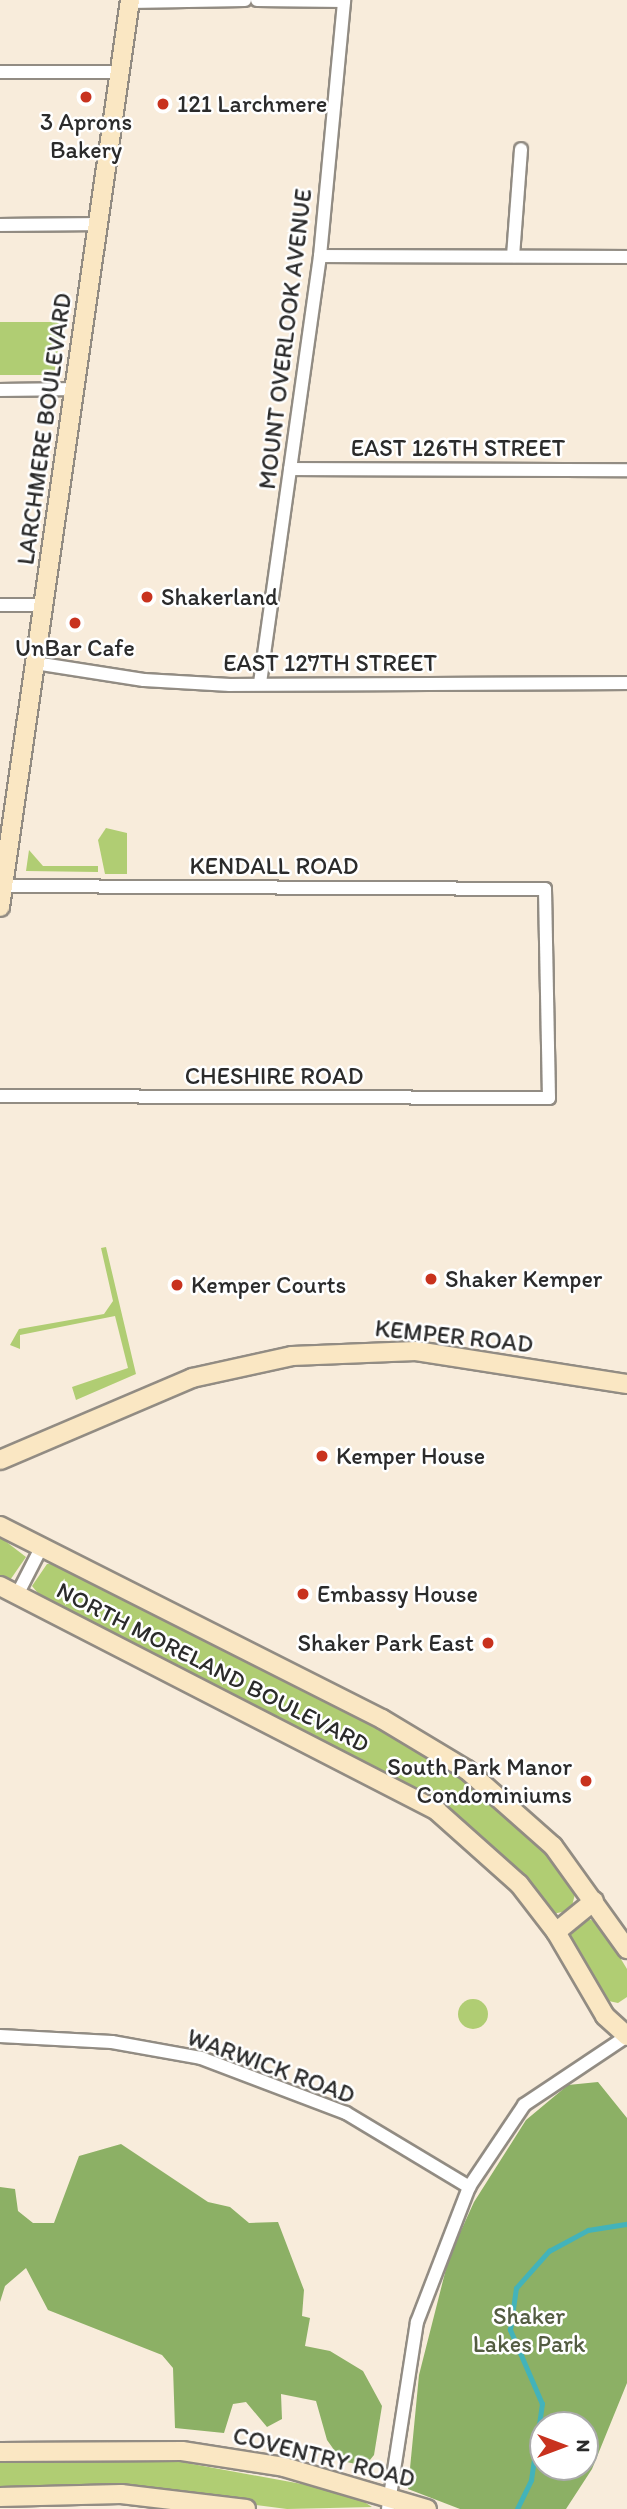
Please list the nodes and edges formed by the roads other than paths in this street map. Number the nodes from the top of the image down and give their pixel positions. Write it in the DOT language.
graph roads {
  1 [pos="245,0"];
  2 [pos="257,0"];
  3 [pos="344,0"];
  4 [pos="130,1"];
  5 [pos="0,72"];
  6 [pos="120,72"];
  7 [pos="521,149"];
  8 [pos="98,224"];
  9 [pos="0,226"];
  10 [pos="320,256"];
  11 [pos="513,256"];
  12 [pos="627,257"];
  13 [pos="74,389"];
  14 [pos="0,390"];
  15 [pos="290,469"];
  16 [pos="627,470"];
  17 [pos="0,605"];
  18 [pos="43,605"];
  19 [pos="35,663"];
  20 [pos="260,683"];
  21 [pos="627,683"];
  22 [pos="4,851"];
  23 [pos="3,886"];
  24 [pos="0,907"];
  25 [pos="0,1096"];
  26 [pos="549,1098"];
  27 [pos="627,1384"];
  28 [pos="0,1460"];
  29 [pos="0,1526"];
  30 [pos="41,1548"];
  31 [pos="0,1586"];
  32 [pos="16,1595"];
  33 [pos="594,1901"];
  34 [pos="556,1932"];
  35 [pos="627,1949"];
  36 [pos="0,2036"];
  37 [pos="627,2036"];
  38 [pos="469,2187"];
  39 [pos="0,2452"];
  40 [pos="0,2497"];
  41 [pos="390,2503"];
  42 [pos="246,2509"];
  43 [pos="427,2509"];
  1 -- 4 [label="street"];
  2 -- 3 [label="street"];
  3 -- 10 [label="street, MOUNT OVERLOOK AVENUE"];
  4 -- 6 [label="main road, LARCHMERE BOULEVARD"];
  5 -- 6 [label="street"];
  6 -- 8 [label="main road, LARCHMERE BOULEVARD"];
  7 -- 11 [label="street"];
  8 -- 9 [label="street"];
  8 -- 13 [label="main road, LARCHMERE BOULEVARD"];
  10 -- 11 [label="street"];
  10 -- 15 [label="street, MOUNT OVERLOOK AVENUE"];
  11 -- 12 [label="street"];
  13 -- 14 [label="street"];
  13 -- 18 [label="main road, LARCHMERE BOULEVARD"];
  15 -- 16 [label="street, EAST 126TH STREET"];
  15 -- 20 [label="street, MOUNT OVERLOOK AVENUE"];
  17 -- 18 [label="street"];
  18 -- 19 [label="main road, LARCHMERE BOULEVARD"];
  19 -- 20 [label="street, EAST 127TH STREET"];
  19 -- 22 [label="main road, LARCHMERE BOULEVARD"];
  20 -- 21 [label="street, EAST 127TH STREET"];
  22 -- 23 [label="main road, LARCHMERE BOULEVARD"];
  23 -- 24 [label="main road, LARCHMERE BOULEVARD"];
  23 -- 26 [label="street, KENDALL ROAD"];
  25 -- 26 [label="street, CHESHIRE ROAD"];
  27 -- 28 [label="main road, KEMPER ROAD"];
  29 -- 30 [label="main road, NORTH MORELAND BOULEVARD"];
  30 -- 32 [label="street"];
  30 -- 33 [label="main road, NORTH MORELAND BOULEVARD"];
  31 -- 32 [label="main road, NORTH MORELAND BOULEVARD"];
  32 -- 34 [label="main road, NORTH MORELAND BOULEVARD"];
  33 -- 34 [label="main road"];
  33 -- 35 [label="main road, NORTH MORELAND BOULEVARD"];
  34 -- 37 [label="main road, NORTH MORELAND BOULEVARD"];
  36 -- 38 [label="street, WARWICK ROAD"];
  37 -- 38 [label="street"];
  38 -- 41 [label="street"];
  39 -- 41 [label="main road, COVENTRY ROAD"];
  40 -- 42 [label="main road"];
  41 -- 43 [label="main road, COVENTRY ROAD"];
}
